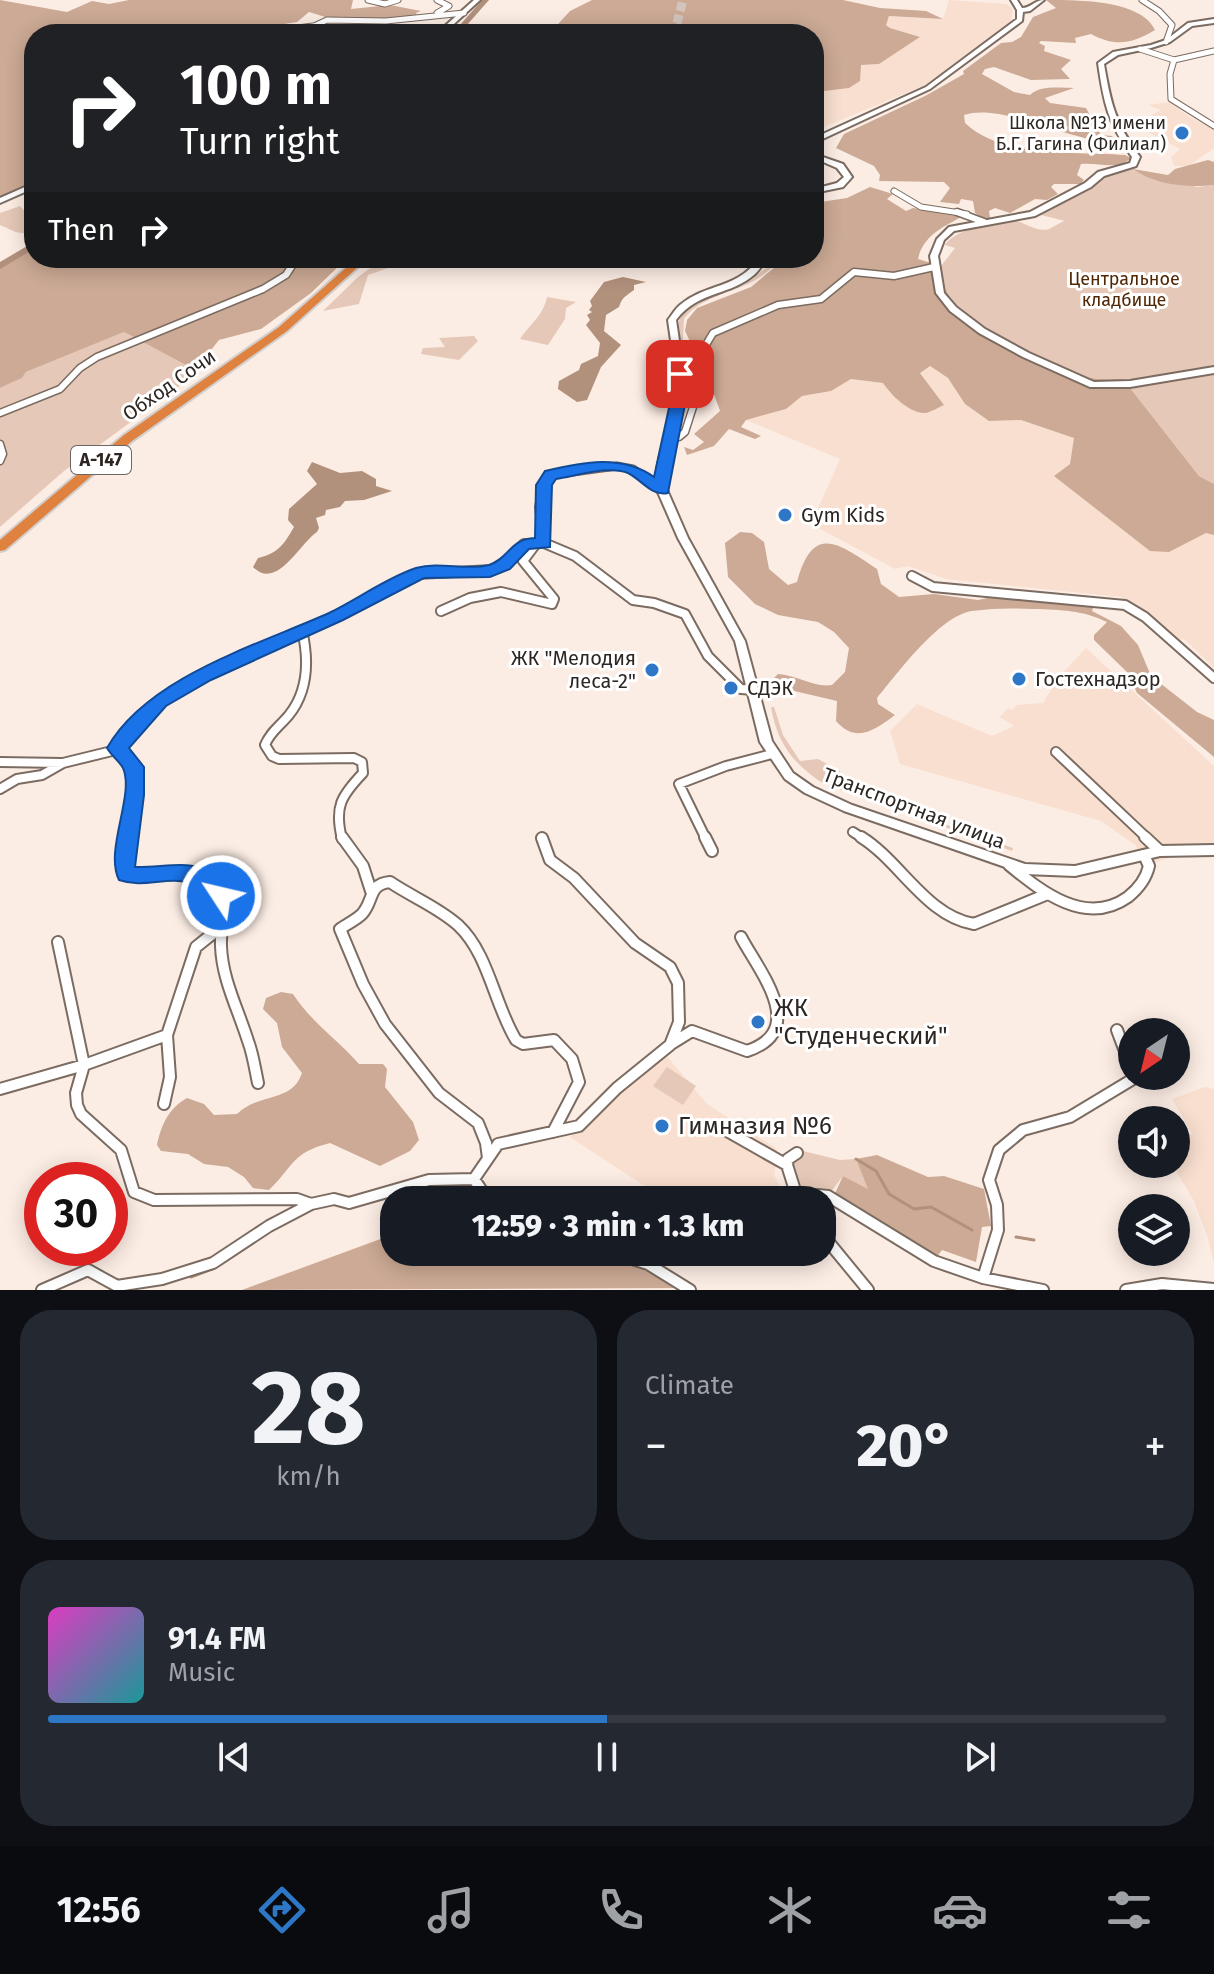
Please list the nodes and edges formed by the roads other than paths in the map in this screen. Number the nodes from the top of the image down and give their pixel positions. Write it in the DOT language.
graph roads {
  1 [pos="368,0"];
  2 [pos="398,0"];
  3 [pos="437,0"];
  4 [pos="477,0"];
  5 [pos="1014,0"];
  6 [pos="1041,0"];
  7 [pos="1142,0"];
  8 [pos="1020,10"];
  9 [pos="464,13"];
  10 [pos="428,17"];
  11 [pos="1214,21"];
  12 [pos="318,24"];
  13 [pos="451,24"];
  14 [pos="1166,42"];
  15 [pos="1140,49"];
  16 [pos="1214,51"];
  17 [pos="1174,60"];
  18 [pos="1214,126"];
  19 [pos="824,135"];
  20 [pos="824,160"];
  21 [pos="824,187"];
  22 [pos="24,190"];
  23 [pos="894,191"];
  24 [pos="0,201"];
  25 [pos="984,222"];
  26 [pos="934,267"];
  27 [pos="291,268"];
  28 [pos="352,268"];
  29 [pos="758,268"];
  30 [pos="1214,370"];
  31 [pos="0,413"];
  32 [pos="671,437"];
  33 [pos="0,444"];
  34 [pos="0,461"];
  35 [pos="662,490"];
  36 [pos="540,544"];
  37 [pos="0,547"];
  38 [pos="912,576"];
  39 [pos="441,611"];
  40 [pos="302,630"];
  41 [pos="1214,678"];
  42 [pos="754,690"];
  43 [pos="117,748"];
  44 [pos="1056,752"];
  45 [pos="772,754"];
  46 [pos="0,762"];
  47 [pos="63,763"];
  48 [pos="0,789"];
  49 [pos="853,832"];
  50 [pos="542,838"];
  51 [pos="1214,850"];
  52 [pos="712,851"];
  53 [pos="1160,851"];
  54 [pos="1144,855"];
  55 [pos="1009,865"];
  56 [pos="371,891"];
  57 [pos="1045,895"];
  58 [pos="221,927"];
  59 [pos="741,937"];
  60 [pos="58,942"];
  61 [pos="167,1035"];
  62 [pos="670,1045"];
  63 [pos="84,1065"];
  64 [pos="258,1083"];
  65 [pos="1118,1087"];
  66 [pos="0,1089"];
  67 [pos="164,1104"];
  68 [pos="727,1131"];
  69 [pos="553,1132"];
  70 [pos="797,1153"];
  71 [pos="488,1159"];
  72 [pos="787,1165"];
  73 [pos="474,1179"];
  74 [pos="479,1186"];
  75 [pos="794,1186"];
  76 [pos="836,1201"];
  77 [pos="311,1204"];
  78 [pos="836,1251"];
  79 [pos="652,1266"];
  80 [pos="983,1278"];
  81 [pos="1214,1289"];
  82 [pos="42,1290"];
  83 [pos="690,1290"];
  84 [pos="868,1290"];
  85 [pos="1043,1290"];
  86 [pos="1126,1290"];
  1 -- 2 [label="street"];
  3 -- 10 [label="street"];
  4 -- 9 [label="main road"];
  5 -- 8 [label="main road"];
  6 -- 8 [label="main road"];
  7 -- 14 [label="street"];
  8 -- 19 [label="main road"];
  9 -- 10 [label="street"];
  9 -- 13 [label="main road"];
  10 -- 12 [label="street"];
  11 -- 14 [label="main road"];
  14 -- 15 [label="main road"];
  15 -- 17 [label="street"];
  15 -- 25 [label="main road"];
  16 -- 17 [label="street"];
  17 -- 18 [label="street"];
  20 -- 21 [label="main road"];
  22 -- 24 [label="main road"];
  23 -- 25 [label="street"];
  25 -- 26 [label="main road"];
  26 -- 30 [label="main road"];
  26 -- 32 [label="street"];
  27 -- 31 [label="street"];
  28 -- 37 [label="highway, Обход Сочи / А-147"];
  29 -- 32 [label="main road"];
  32 -- 35 [label="main road"];
  33 -- 34 [label="street"];
  35 -- 36 [label="street"];
  35 -- 42 [label="main road, Транспортная улица"];
  36 -- 39 [label="street"];
  36 -- 40 [label="street"];
  36 -- 42 [label="street"];
  38 -- 41 [label="street"];
  40 -- 43 [label="street"];
  40 -- 56 [label="street"];
  42 -- 45 [label="main road, Транспортная улица"];
  43 -- 47 [label="street"];
  43 -- 58 [label="street"];
  44 -- 53 [label="street"];
  45 -- 52 [label="street"];
  45 -- 55 [label="main road, Транспортная улица"];
  46 -- 47 [label="street"];
  47 -- 48 [label="street"];
  49 -- 57 [label="street"];
  50 -- 62 [label="street"];
  51 -- 53 [label="main road, Транспортная улица"];
  53 -- 54 [label="main road, Транспортная улица"];
  54 -- 55 [label="main road, Транспортная улица"];
  54 -- 57 [label="street, Транспортная улица"];
  55 -- 57 [label="street, Транспортная улица"];
  56 -- 69 [label="street"];
  56 -- 71 [label="street"];
  58 -- 61 [label="street"];
  58 -- 64 [label="street"];
  59 -- 62 [label="street"];
  60 -- 63 [label="street"];
  61 -- 63 [label="street"];
  61 -- 67 [label="street"];
  62 -- 69 [label="street"];
  63 -- 66 [label="street"];
  63 -- 77 [label="street"];
  65 -- 80 [label="street"];
  68 -- 72 [label="street"];
  69 -- 71 [label="street"];
  70 -- 72 [label="street"];
  71 -- 73 [label="street"];
  72 -- 75 [label="street"];
  73 -- 74 [label="street"];
  73 -- 77 [label="street"];
  76 -- 80 [label="street"];
  77 -- 82 [label="street"];
  78 -- 84 [label="street"];
  79 -- 83 [label="street"];
  80 -- 85 [label="street"];
  81 -- 86 [label="street"];
}
